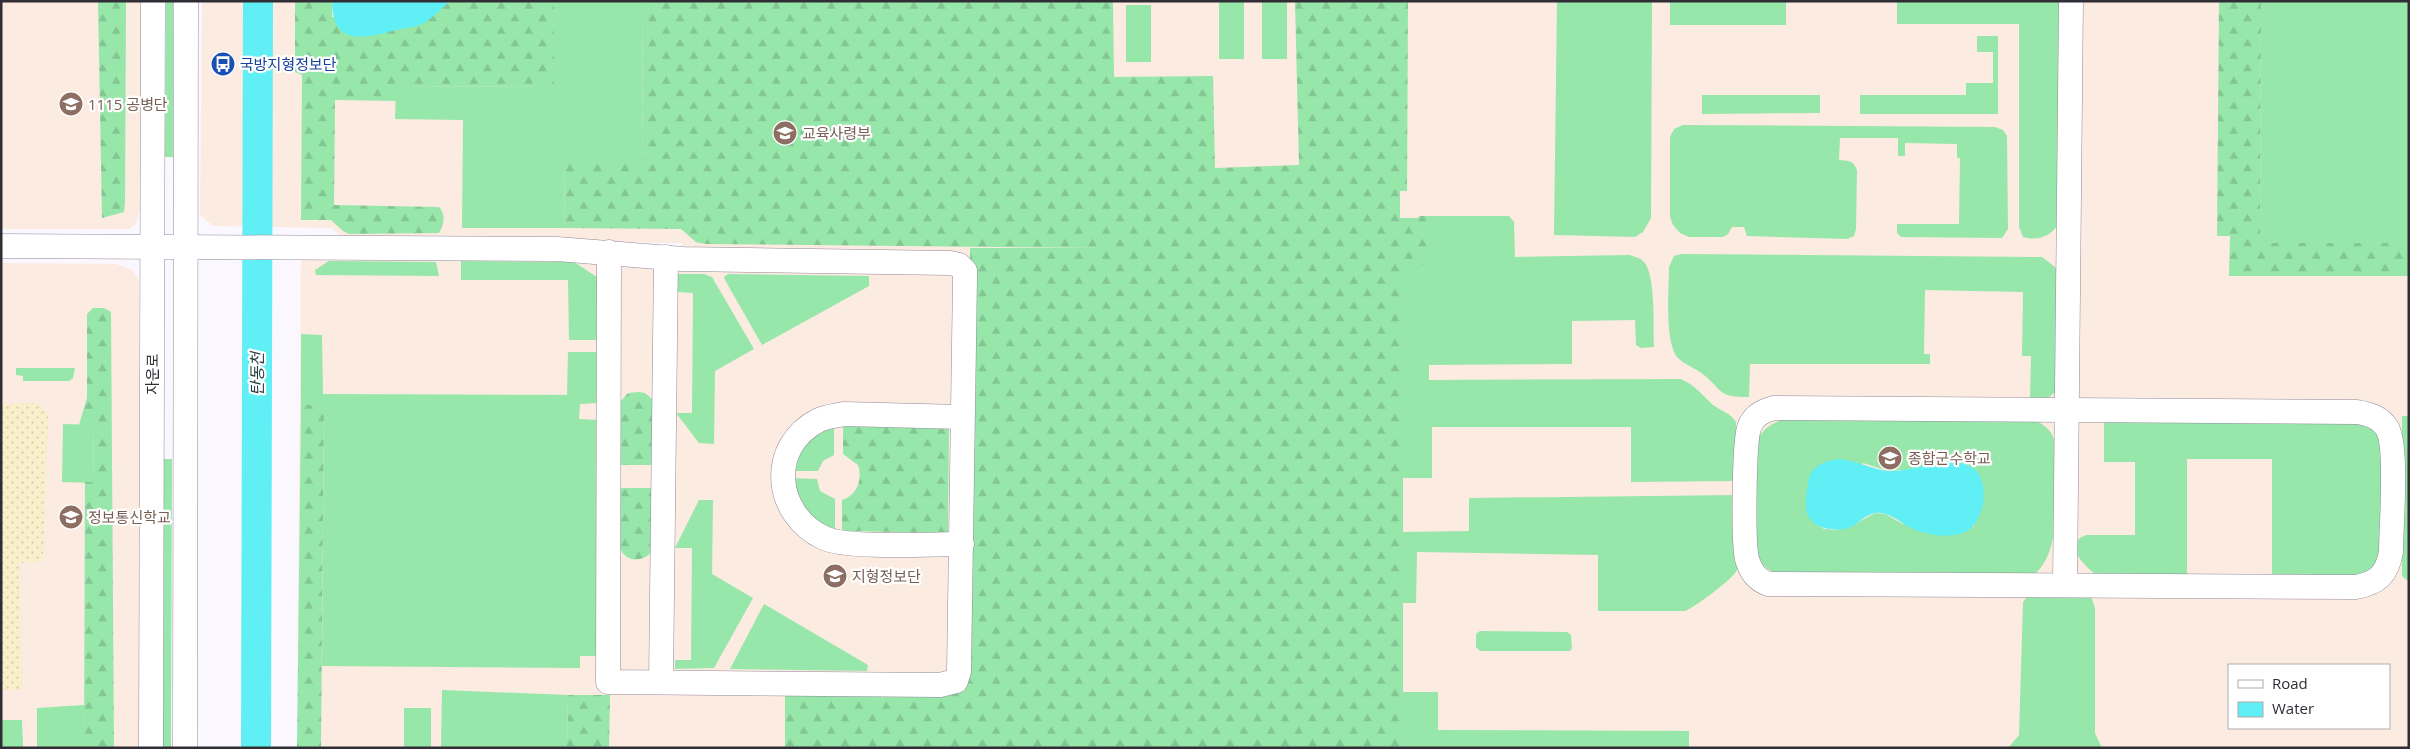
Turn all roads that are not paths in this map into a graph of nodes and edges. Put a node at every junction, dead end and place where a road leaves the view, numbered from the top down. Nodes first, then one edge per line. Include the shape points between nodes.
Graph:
1 (153, 1) edge
2 (186, 1) edge
3 (2071, 1) edge
4 (1, 246) edge
5 (153, 246) junction
6 (186, 246) junction
7 (609, 252) junction
8 (666, 257) junction
9 (2068, 410) junction
10 (961, 417) junction
11 (962, 544) junction
12 (2066, 584) junction
13 (661, 682) junction
14 (151, 748) edge
15 (185, 748) edge

1 - 5 street, 자운로
2 - 6 street
3 - 9 street
4 - 5 street
5 - 6 street
5 - 14 street, 자운로
6 - 7 street
6 - 15 street
7 - 8 street
7 - 13 street via 608,682
8 - 10 street via 684,260 959,265 965,271
8 - 13 street
9 - 12 street
9 - 12 street via 1774,408 1762,411 1749,428 1747,440 1745,546 1752,571 1758,580 1768,584
9 - 12 street via 2357,412 2372,415 2381,421 2392,440 2391,543 2385,573 2369,585 2356,587
10 - 11 street
10 - 11 street via 830,416 812,424 796,437 788,450 782,488 793,512 825,539 853,544
11 - 13 street via 959,671 956,681 949,685

